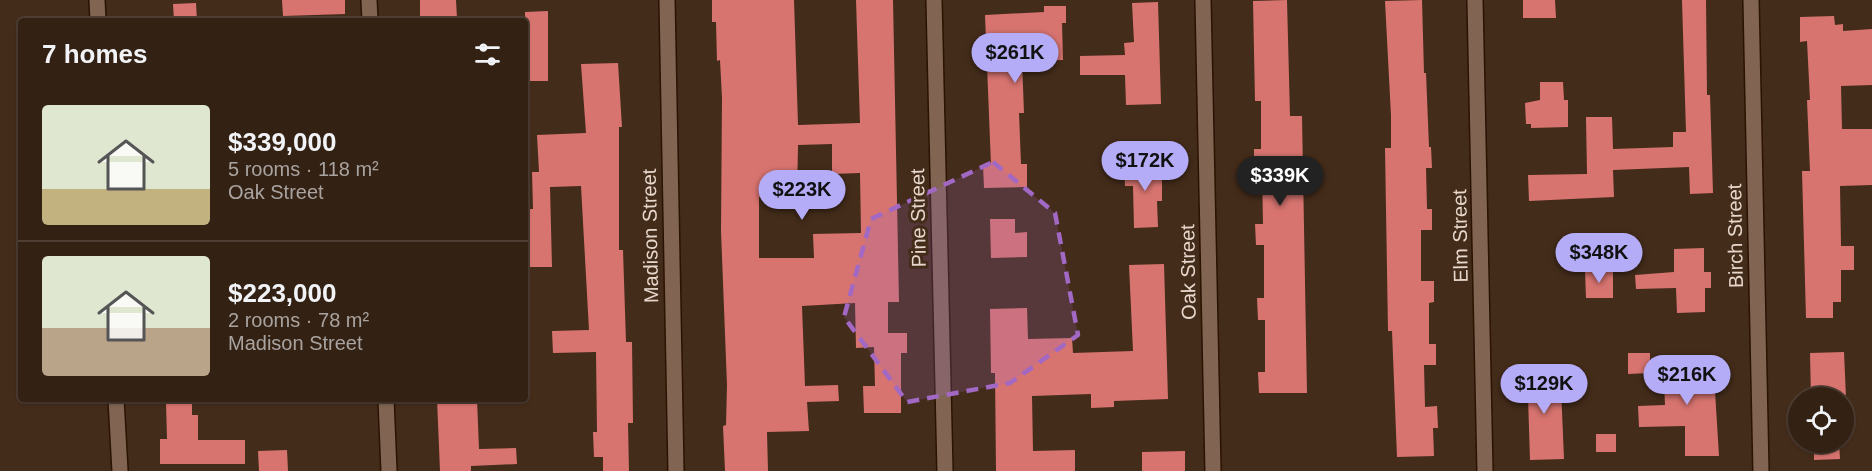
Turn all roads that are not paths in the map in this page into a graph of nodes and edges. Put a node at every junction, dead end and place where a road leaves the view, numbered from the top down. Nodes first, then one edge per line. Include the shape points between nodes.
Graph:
1 (97, 0) edge
2 (369, 0) edge
3 (667, 0) edge
4 (934, 0) edge
5 (1203, 0) edge
6 (1475, 0) edge
7 (1751, 0) edge
8 (98, 18) edge
9 (370, 18) edge
10 (116, 402) edge
11 (386, 402) edge
12 (120, 471) edge
13 (389, 471) edge
14 (676, 471) edge
15 (945, 471) edge
16 (1213, 471) edge
17 (1485, 471) edge
18 (1761, 471) edge

1 - 8 street
2 - 9 street
3 - 14 street, Madison Street
4 - 15 street, Pine Street
5 - 16 street, Oak Street
6 - 17 street, Elm Street
7 - 18 street, Birch Street
10 - 12 street
11 - 13 street

